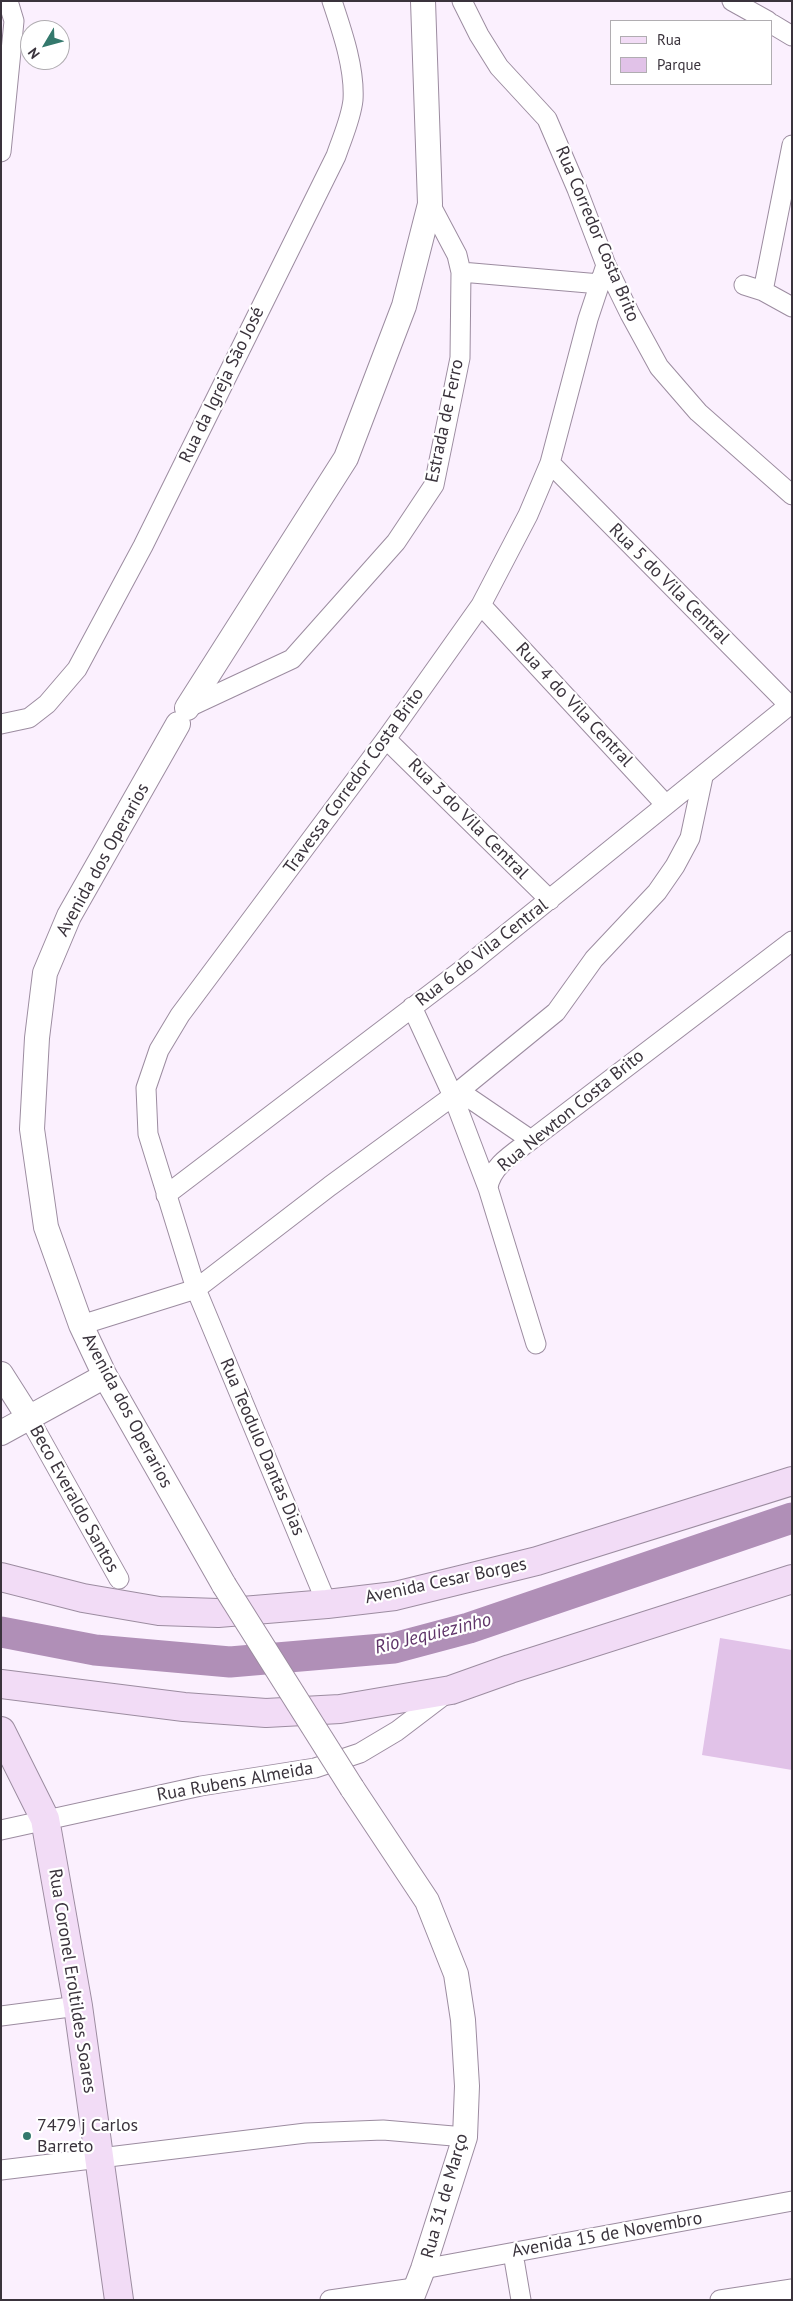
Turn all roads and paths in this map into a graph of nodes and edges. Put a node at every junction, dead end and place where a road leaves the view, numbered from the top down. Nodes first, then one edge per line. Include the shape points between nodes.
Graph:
1 (8, 1) edge
2 (332, 1) edge
3 (423, 1) edge
4 (462, 1) edge
5 (732, 1) edge
6 (766, 20) edge
7 (773, 25) edge
8 (792, 36) edge
9 (792, 145) edge
10 (1, 152) edge
11 (430, 204) junction
12 (606, 264) junction
13 (461, 272) junction
14 (600, 284) junction
15 (744, 285) dead end
16 (763, 291) junction
17 (792, 307) edge
18 (550, 463) junction
19 (792, 495) edge
20 (481, 605) junction
21 (790, 704) edge
22 (183, 716) junction
23 (1, 724) edge
24 (386, 739) junction
25 (703, 777) junction
26 (666, 805) junction
27 (550, 900) junction
28 (792, 941) edge
29 (412, 1008) junction
30 (456, 1093) junction
31 (531, 1140) junction
32 (488, 1188) junction
33 (166, 1195) junction
34 (196, 1289) junction
35 (81, 1326) junction
36 (536, 1344) dead end
37 (1, 1374) edge
38 (105, 1376) junction
39 (29, 1418) junction
40 (1, 1433) edge
41 (792, 1481) edge
42 (1, 1577) edge
43 (792, 1579) edge
44 (119, 1580) dead end
45 (327, 1604) junction
46 (1, 1684) edge
47 (451, 1690) junction
48 (1, 1731) edge
49 (352, 1788) joint
50 (45, 1819) junction
51 (1, 1830) edge
52 (78, 2006) junction
53 (1, 2016) edge
54 (465, 2136) junction
55 (99, 2160) junction
56 (1, 2170) edge
57 (792, 2202) edge
58 (514, 2253) junction
59 (416, 2286) edge
60 (792, 2289) edge
61 (120, 2300) edge
62 (330, 2300) edge
63 (521, 2300) edge
64 (720, 2300) edge

1 - 10 street via 14,21
2 - 23 street, Rua da Igreja São José via 351,70 353,99 336,156 143,546 77,669 47,704 29,718
3 - 11 street, Avenida dos Operarios
4 - 12 street, Rua Corredor Costa Brito via 499,67 547,119
5 - 6 street
7 - 8 street
9 - 16 street
11 - 13 street, Estrada de Ferro via 457,255
11 - 22 street, Avenida dos Operarios via 404,306 346,458
12 - 14 street, Travessa Corredor Costa Brito
12 - 19 street, Rua Corredor Costa Brito via 659,367 698,412
13 - 14 street
13 - 22 street, Estrada de Ferro via 460,358 434,485 396,542 292,658
14 - 18 street, Travessa Corredor Costa Brito
15 - 16 street
16 - 17 street
18 - 20 street, Travessa Corredor Costa Brito via 528,515
18 - 21 street, Rua 5 do Vila Central
20 - 24 street, Travessa Corredor Costa Brito
20 - 26 street, Rua 4 do Vila Central
21 - 25 street, Rua 6 do Vila Central
22 - 35 street, Avenida dos Operarios via 69,916 45,973 37,1038 32,1129 46,1227
24 - 27 street, Rua 3 do Vila Central
24 - 33 street, Travessa Corredor Costa Brito via 180,1015 159,1050 146,1088 148,1134
25 - 26 street, Rua 6 do Vila Central
25 - 30 street via 690,838 657,892 594,959 556,1012
26 - 27 street, Rua 6 do Vila Central
27 - 29 street, Rua 6 do Vila Central
28 - 31 street, Rua Newton Costa Brito
29 - 30 street
29 - 33 street, Rua 6 do Vila Central
30 - 31 street
30 - 32 street
30 - 34 street
31 - 32 street, Rua Newton Costa Brito via 498,1166
32 - 36 street, Rua Newton Costa Brito
33 - 34 street, Travessa Corredor Costa Brito
34 - 35 street
34 - 45 street, Rua Teodulo Dantas Dias
35 - 38 street, Avenida dos Operarios
37 - 39 street
38 - 39 street
38 - 49 street, Avenida dos Operarios, bridge via 224,1585
39 - 40 street
39 - 44 street, Beco Everaldo Santos
41 - 45 main road, Avenida Cesar Borges via 537,1561 395,1596
42 - 45 main road, Avenida Cesar Borges via 83,1598 159,1610 218,1613
43 - 47 main road
46 - 47 main road via 184,1707 266,1712 340,1709
47 - 50 street, Rua Rubens Almeida via 397,1731 360,1753 315,1768 201,1786
48 - 50 main road, Rua Coronel Eroltildes Soares
49 - 54 street, Rua 31 de Março via 427,1901 456,1974 467,2086
50 - 51 street, Rua Rubens Almeida
50 - 52 main road, Rua Coronel Eroltildes Soares
52 - 53 street
52 - 55 main road, Rua Coronel Eroltildes Soares
54 - 55 street via 382,2130 306,2133
54 - 59 street, Rua 31 de Março
55 - 56 street
55 - 61 main road, Rua Coronel Eroltildes Soares
57 - 58 street, Avenida 15 de Novembro
58 - 59 street, Avenida 15 de Novembro
58 - 63 street
59 - 62 street, Avenida 15 de Novembro
60 - 64 street

